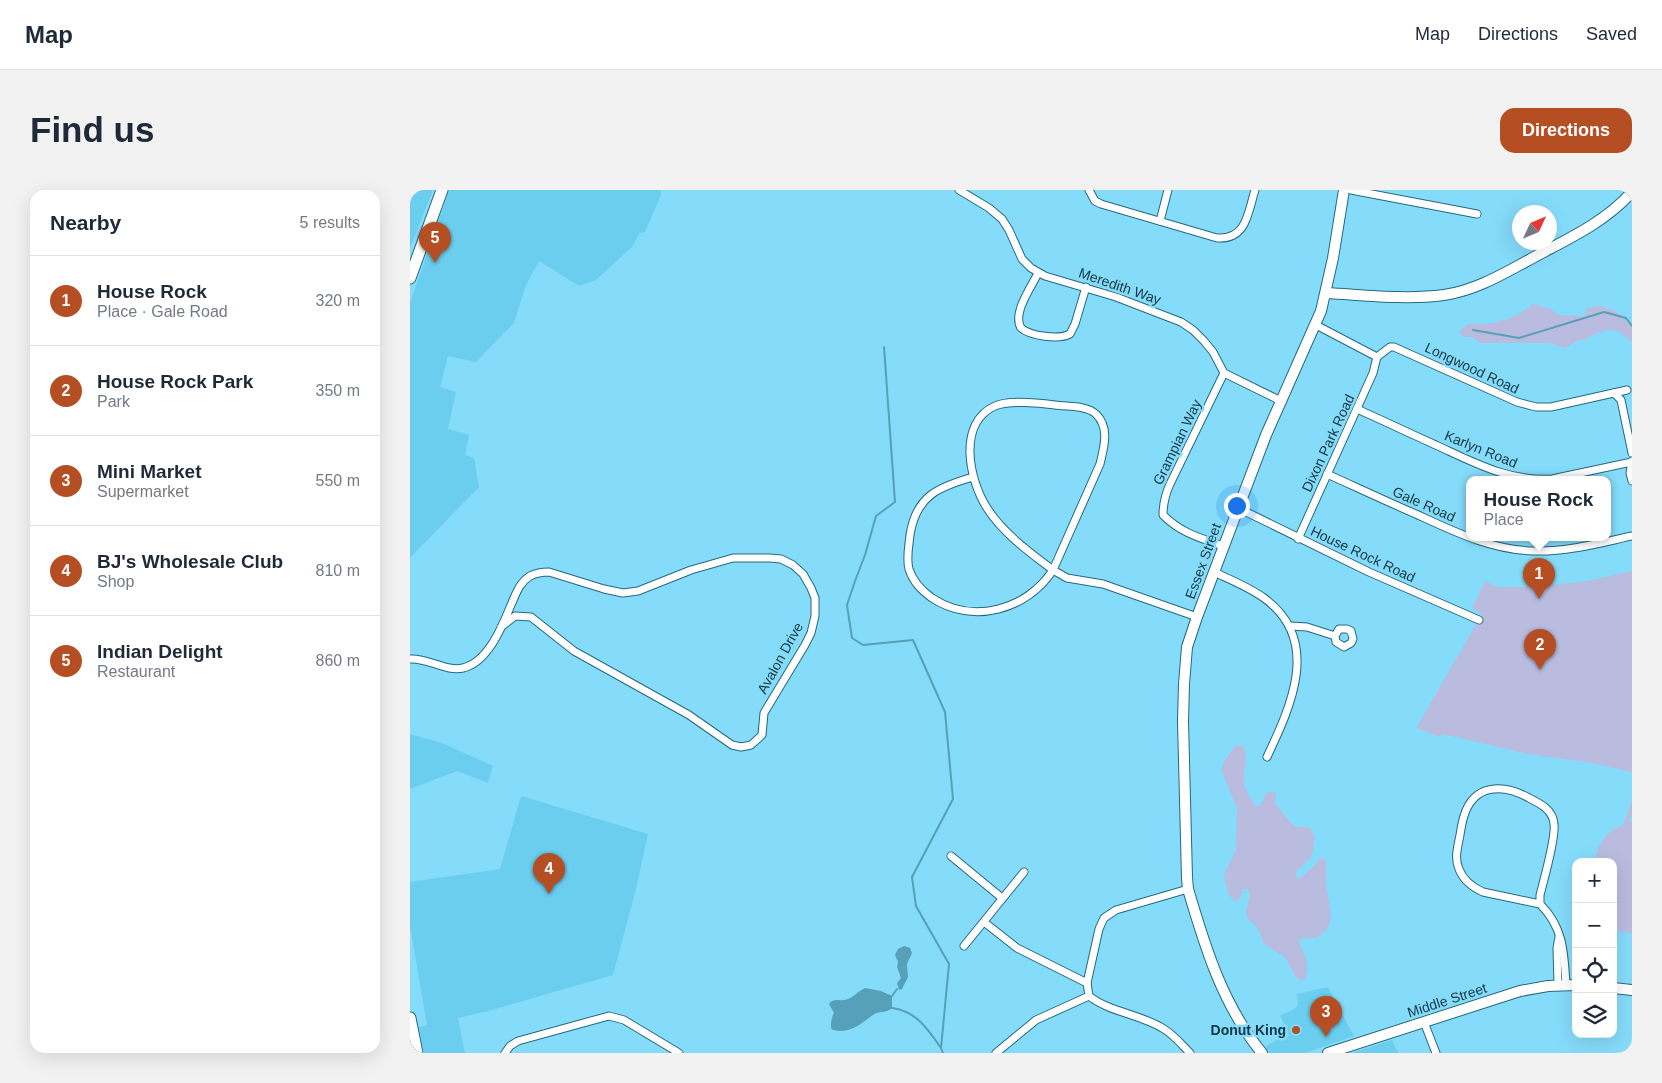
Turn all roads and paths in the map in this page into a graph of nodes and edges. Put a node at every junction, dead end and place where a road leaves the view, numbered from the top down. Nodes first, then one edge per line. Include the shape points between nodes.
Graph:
1 (442, 190) edge
2 (960, 190) edge
3 (1089, 190) edge
4 (1168, 190) edge
5 (1255, 190) edge
6 (1344, 190) edge
7 (1350, 190) edge
8 (1632, 192) edge
9 (1476, 214) dead end
10 (1160, 221) junction
11 (1038, 273) junction
12 (410, 278) edge
13 (1086, 287) junction
14 (1326, 293) junction
15 (1316, 325) junction
16 (1376, 356) junction
17 (1224, 373) junction
18 (1627, 390) dead end
19 (1614, 393) junction
20 (1281, 401) junction
21 (1358, 409) junction
22 (1632, 453) edge
23 (1632, 458) edge
24 (1632, 462) edge
25 (1327, 474) junction
26 (1511, 476) edge
27 (1566, 476) edge
28 (973, 477) junction
29 (1632, 481) edge
30 (1238, 508) junction
31 (1632, 536) edge
32 (1466, 537) edge
33 (1298, 539) junction
34 (1611, 540) edge
35 (1478, 541) edge
36 (1609, 541) edge
37 (1223, 546) junction
38 (1053, 570) junction
39 (1214, 572) junction
40 (1197, 617) junction
41 (1479, 620) dead end
42 (1290, 626) junction
43 (501, 627) junction
44 (1335, 636) dead end
45 (410, 659) edge
46 (1267, 757) dead end
47 (951, 856) dead end
48 (1024, 872) dead end
49 (1188, 889) junction
50 (1002, 898) junction
51 (1540, 904) junction
52 (984, 922) junction
53 (964, 946) dead end
54 (1087, 984) junction
55 (1566, 985) edge
56 (1617, 988) edge
57 (1632, 990) edge
58 (1089, 996) junction
59 (410, 1018) edge
60 (1424, 1022) junction
61 (417, 1053) edge
62 (505, 1053) edge
63 (679, 1053) edge
64 (996, 1053) edge
65 (1190, 1053) edge
66 (1262, 1053) edge
67 (1328, 1053) edge
68 (1436, 1053) edge

1 - 12 main road
2 - 11 street, Meredith Way via 1002,219 1022,259
3 - 10 street via 1095,201 1101,204
4 - 10 street
5 - 10 street via 1244,226 1226,239
6 - 14 street, Essex Street
7 - 9 street
8 - 14 street via 1582,232 1468,289 1414,296
11 - 13 street, Meredith Way
11 - 13 street via 1018,315 1021,328 1031,334 1058,337 1070,334
13 - 17 street, Meredith Way via 1181,322 1204,341
14 - 15 street, Essex Street
15 - 16 street
15 - 20 street, Essex Street
16 - 19 street, Longwood Road via 1394,347 1517,402 1536,407 1551,407
16 - 21 street, Dixon Park Road via 1374,373
17 - 20 street
17 - 37 street, Grampian Way via 1163,500 1163,515 1174,526
18 - 19 street, Longwood Road
19 - 22 street via 1621,400
20 - 30 street, Essex Street
21 - 25 street, Dixon Park Road
21 - 26 street, Karlyn Road
23 - 24 street
24 - 27 street, Karlyn Road
24 - 29 street
25 - 32 street, Gale Road
25 - 33 street, Dixon Park Road
28 - 38 street via 987,508 1000,524
28 - 38 street via 933,492 918,509 907,555 908,567 919,588 954,608 993,611 1023,600 1042,585
28 - 38 street via 970,447 973,433 977,421 996,405 1052,405 1086,408 1095,413 1106,432 1100,464
30 - 33 street, House Rock Road
30 - 37 street, Essex Street
31 - 34 street, Gale Road
33 - 41 street, House Rock Road
35 - 36 street, Gale Road via 1518,550 1548,551
37 - 39 street, Essex Street
38 - 40 street via 1067,578 1103,584
39 - 40 street, Essex Street
39 - 42 street via 1264,598
40 - 49 street, Essex Street via 1187,647 1184,702
42 - 44 street via 1307,627
42 - 46 street via 1297,656 1296,680 1290,706
43 - 43 street, Avalon Drive via 519,587 536,573 549,572 604,589 632,593 733,558 781,560 793,565 808,581 816,605 808,639 764,713 762,735 751,745 742,747 732,745 689,715 574,651 531,617 515,616
43 - 45 street, Avalon Drive via 486,653 468,666 453,669 427,660
47 - 50 street
48 - 50 street
49 - 54 street via 1108,915 1099,929
49 - 66 street, Essex Street via 1222,989
50 - 52 street
51 - 51 street via 1483,892 1463,877 1459,869 1457,858 1464,816 1468,807 1489,790 1514,790 1541,804 1553,818 1555,830
51 - 55 street via 1554,921
52 - 53 street
52 - 54 street via 1017,948
54 - 58 street
55 - 60 street, Middle Street via 1520,991
56 - 57 street
58 - 64 street via 1036,1020
58 - 65 street via 1165,1029
59 - 61 main road
60 - 67 street, Middle Street
60 - 68 street
62 - 63 street via 518,1041 609,1016 624,1020

